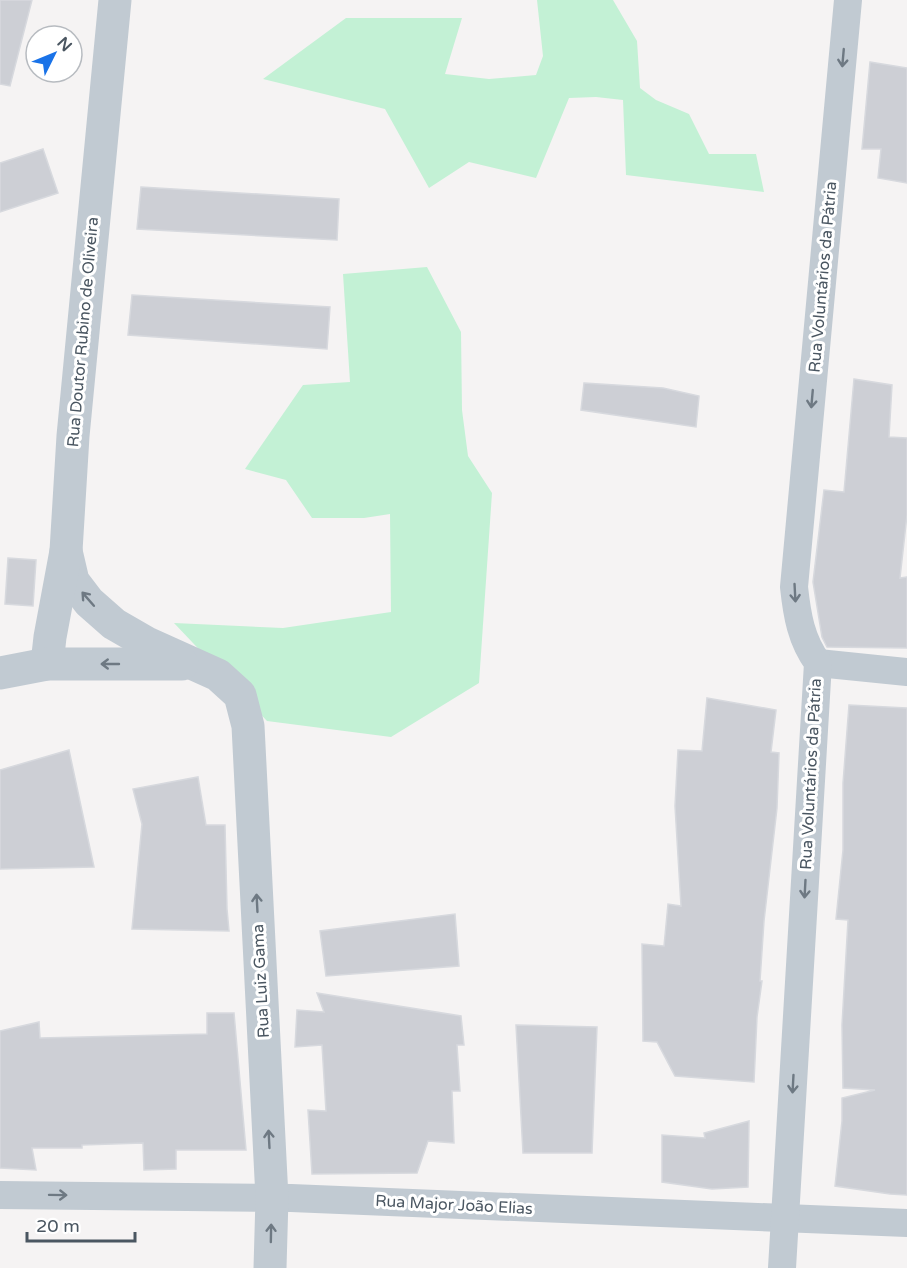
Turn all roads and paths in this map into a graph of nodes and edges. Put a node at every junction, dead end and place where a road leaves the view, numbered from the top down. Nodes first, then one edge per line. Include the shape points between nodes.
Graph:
1 (116, 0) edge
2 (848, 0) edge
3 (66, 551) junction
4 (818, 663) junction
5 (47, 664) junction
6 (190, 664) junction
7 (907, 672) edge
8 (0, 673) edge
9 (0, 1195) edge
10 (272, 1198) junction
11 (785, 1220) junction
12 (907, 1223) edge
13 (270, 1268) edge
14 (782, 1268) edge

1 - 3 street, Rua Doutor Rubino de Oliveira via 73,436
2 -> 4 street, Rua Voluntários da Pátria via 794,588 797,615 808,649
3 - 5 street, Rua Doutor Rubino de Oliveira
6 -> 3 street via 114,624 89,602 74,581
4 - 7 street
4 -> 11 street, Rua Voluntários da Pátria
6 -> 5 street
5 - 8 street
10 -> 6 street, Rua Luiz Gama via 248,726 240,695 218,675
9 -> 10 street, Rua Major João Elias
10 - 11 street, Rua Major João Elias
13 -> 10 street, Rua Luiz Gama
11 - 12 street, Rua Major João Elias
11 - 14 street, Rua Voluntários da Pátria

